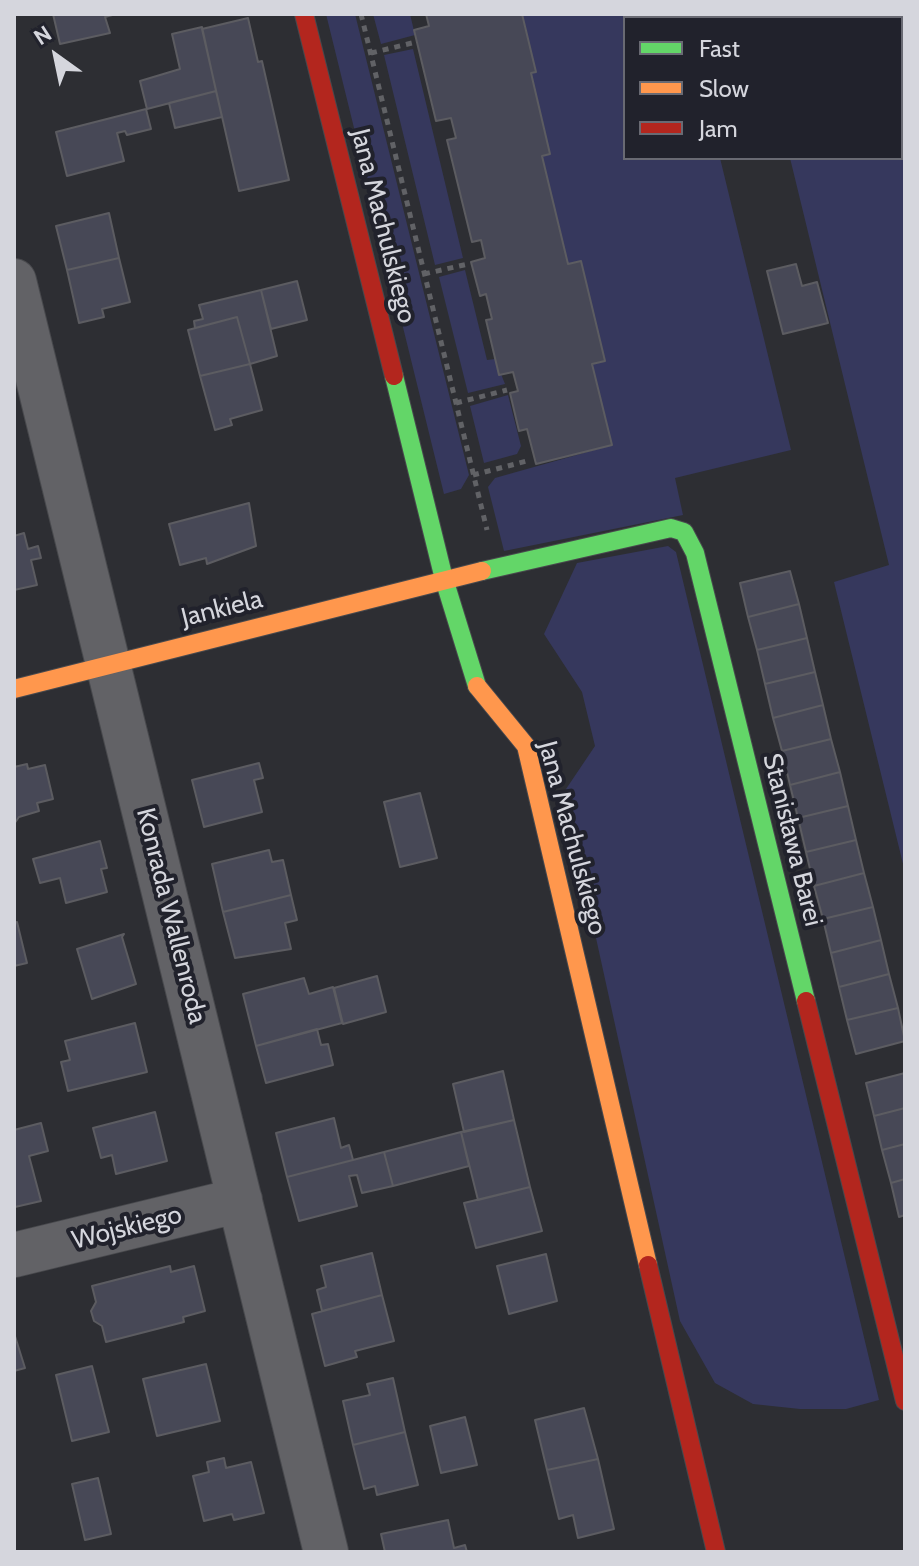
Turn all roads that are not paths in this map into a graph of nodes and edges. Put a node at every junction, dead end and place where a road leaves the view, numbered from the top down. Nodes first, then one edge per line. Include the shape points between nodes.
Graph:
1 (304, 14) edge
2 (14, 281) edge
3 (444, 579) junction
4 (109, 665) junction
5 (14, 689) edge
6 (240, 1200) junction
7 (14, 1255) edge
8 (905, 1401) edge
9 (326, 1552) edge
10 (716, 1552) edge

1 - 3 street, Jana Machulskiego
2 - 4 street, Konrada Wallenroda
3 - 4 street, Jankiela
3 - 8 street, Stanisława Barei via 671,528 684,532 691,543
3 - 10 street, Jana Machulskiego via 473,681 526,746
4 - 5 street, Jankiela
4 - 6 street, Konrada Wallenroda
6 - 7 street, Wojskiego
6 - 9 street, Konrada Wallenroda

